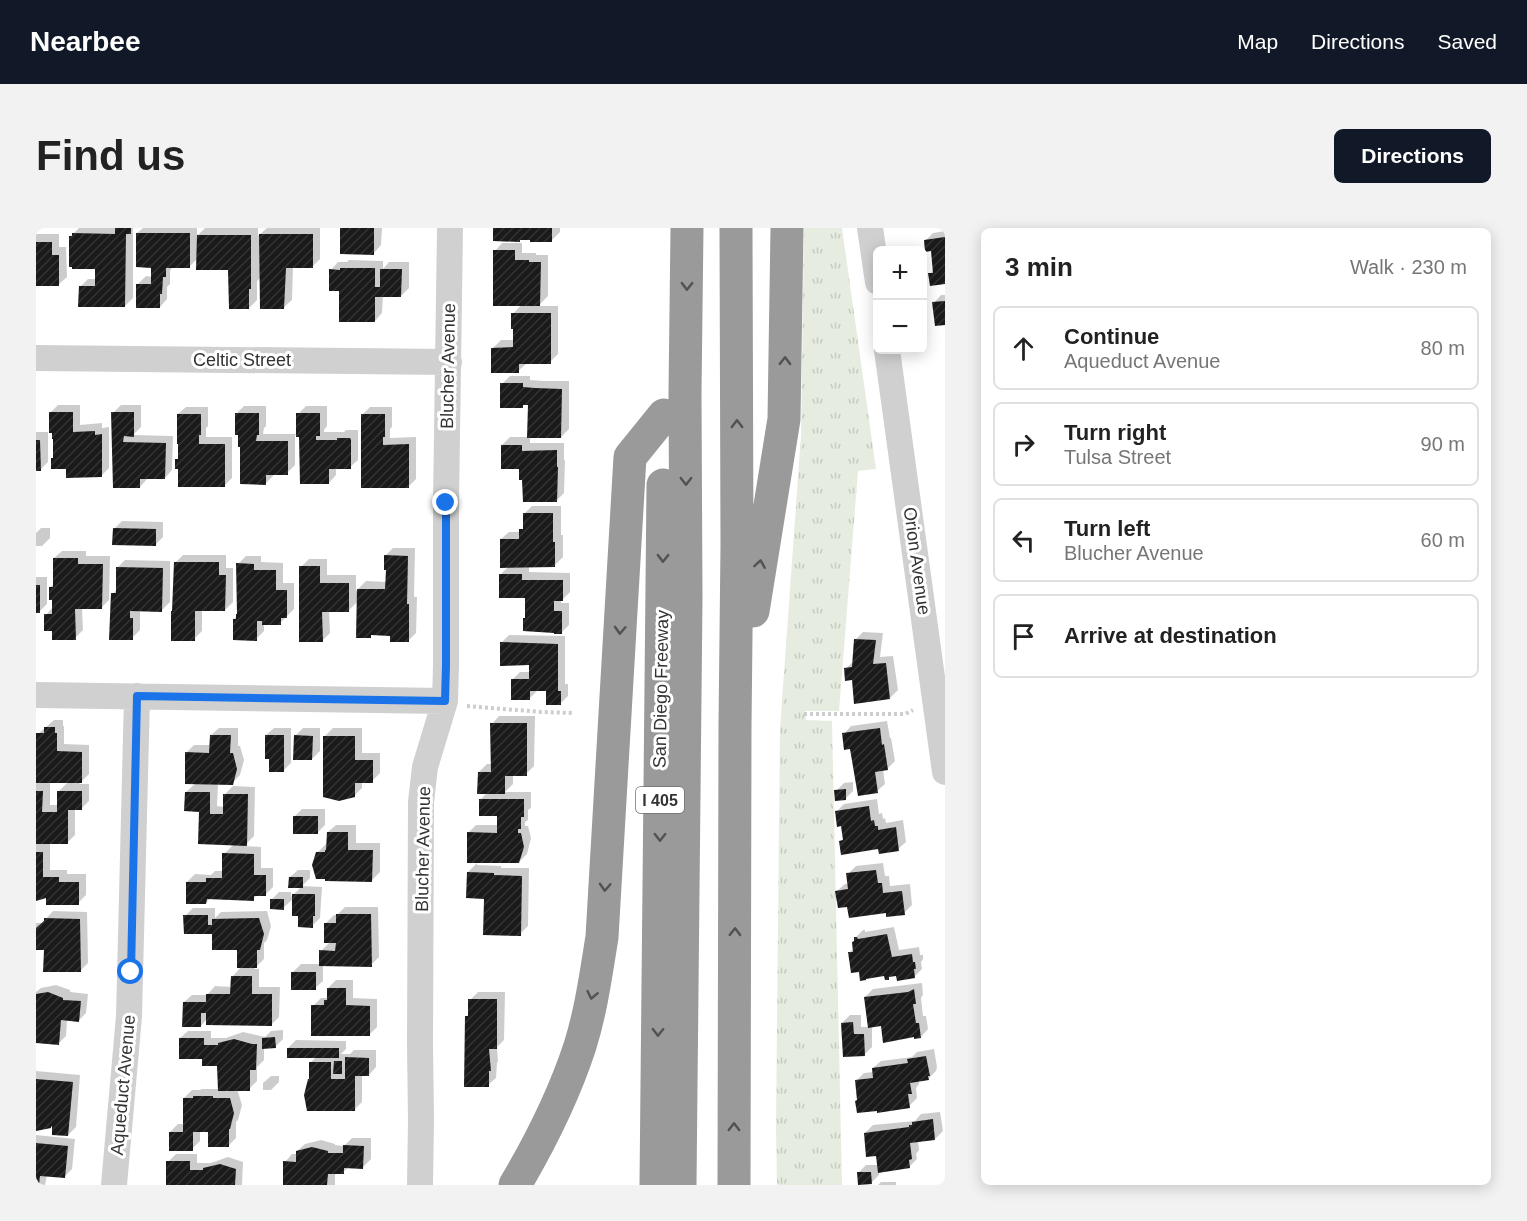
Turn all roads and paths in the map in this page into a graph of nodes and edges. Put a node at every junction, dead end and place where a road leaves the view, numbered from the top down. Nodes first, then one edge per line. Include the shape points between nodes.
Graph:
1 (450, 228) edge
2 (666, 228) edge
3 (687, 228) edge
4 (736, 228) edge
5 (787, 228) edge
6 (870, 228) edge
7 (873, 248) edge
8 (888, 354) edge
9 (36, 358) edge
10 (449, 362) junction
11 (664, 415) junction
12 (737, 546) junction
13 (36, 695) edge
14 (137, 696) junction
15 (940, 698) edge
16 (445, 701) junction
17 (574, 713) dead end
18 (804, 714) dead end
19 (735, 726) junction
20 (945, 772) edge
21 (114, 1185) edge
22 (420, 1185) edge
23 (515, 1185) edge
24 (656, 1185) edge
25 (680, 1185) edge
26 (698, 1185) edge
27 (734, 1185) edge

1 - 10 street, Blucher Avenue
2 - 11 highway, San Diego Freeway / I 405
3 -> 25 highway
12 -> 4 highway
19 -> 5 highway via 784,419
6 - 7 street
8 - 15 street, Orion Avenue
9 - 10 street, Celtic Street
10 - 16 street, Blucher Avenue
11 -> 23 highway via 630,457 602,937 593,994 560,1100
11 -> 24 highway, San Diego Freeway / I 405
12 - 19 highway
12 - 26 highway via 703,581
13 - 14 street
14 - 16 street
14 - 21 street, Aqueduct Avenue via 129,1016
15 - 18 path via 905,714
15 - 20 street, Orion Avenue
16 - 17 path via 470,707
16 - 22 street, Blucher Avenue via 425,768 422,802
27 -> 19 highway

